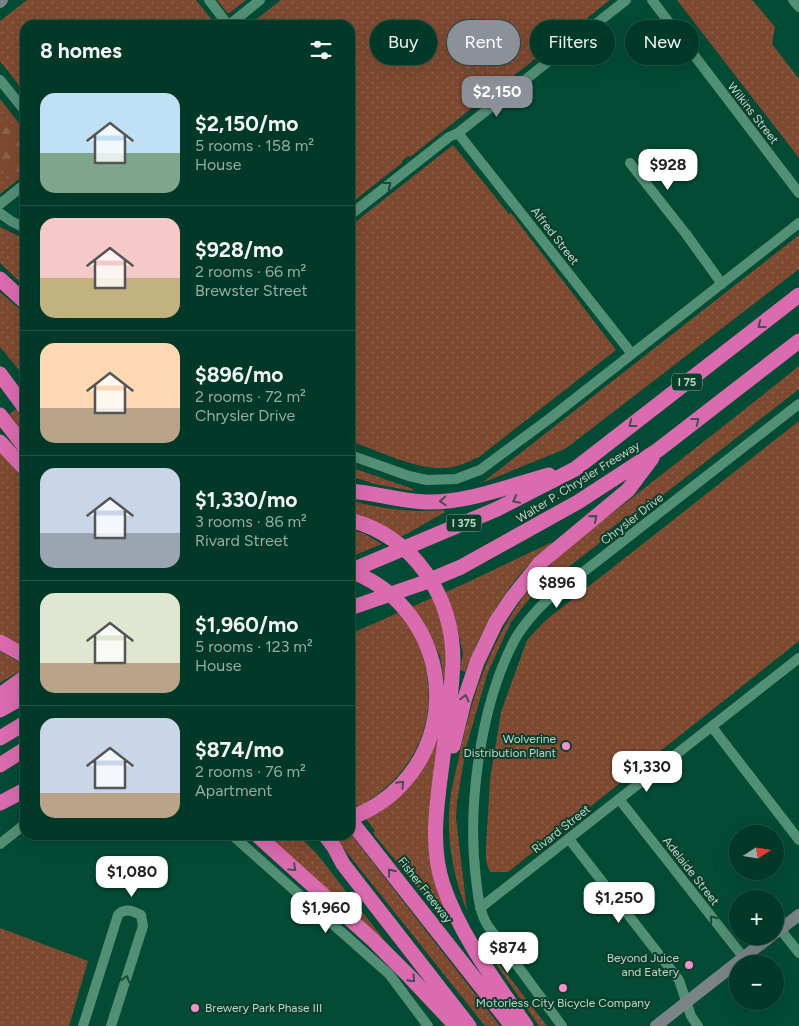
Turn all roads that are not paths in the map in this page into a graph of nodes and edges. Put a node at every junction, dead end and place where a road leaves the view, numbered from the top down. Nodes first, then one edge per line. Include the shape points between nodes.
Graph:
1 (209, 0) edge
2 (260, 0) edge
3 (626, 0) edge
4 (652, 0) edge
5 (793, 0) edge
6 (799, 8) edge
7 (224, 20) edge
8 (234, 20) edge
9 (0, 80) edge
10 (20, 105) edge
11 (458, 133) junction
12 (630, 163) dead end
13 (20, 188) edge
14 (799, 192) edge
15 (0, 204) edge
16 (355, 211) edge
17 (0, 213) edge
18 (799, 222) edge
19 (20, 226) edge
20 (0, 279) edge
21 (722, 284) junction
22 (799, 295) edge
23 (20, 297) edge
24 (799, 340) edge
25 (632, 354) junction
26 (3, 378) edge
27 (20, 397) edge
28 (20, 404) edge
29 (799, 404) edge
30 (1, 414) edge
31 (20, 440) edge
32 (0, 442) edge
33 (658, 450) junction
34 (355, 457) edge
35 (20, 464) edge
36 (575, 469) junction
37 (355, 490) edge
38 (355, 522) edge
39 (355, 569) edge
40 (355, 573) edge
41 (423, 583) junction
42 (355, 606) edge
43 (355, 616) edge
44 (0, 642) edge
45 (20, 654) edge
46 (799, 658) edge
47 (20, 680) edge
48 (0, 694) edge
49 (20, 699) edge
50 (0, 710) edge
51 (20, 725) edge
52 (712, 727) junction
53 (0, 731) edge
54 (0, 738) edge
55 (20, 739) edge
56 (20, 749) edge
57 (20, 751) edge
58 (0, 758) edge
59 (0, 765) edge
60 (20, 793) edge
61 (619, 799) junction
62 (0, 803) edge
63 (355, 816) edge
64 (355, 826) edge
65 (20, 828) edge
66 (569, 839) junction
67 (238, 840) edge
68 (263, 840) edge
69 (319, 840) edge
70 (327, 840) edge
71 (799, 840) edge
72 (0, 844) edge
73 (331, 850) junction
74 (450, 901) junction
75 (480, 908) junction
76 (799, 915) edge
77 (784, 926) edge
78 (784, 940) edge
79 (760, 945) edge
80 (799, 953) edge
81 (742, 955) edge
82 (748, 955) edge
83 (729, 969) edge
84 (686, 1002) junction
85 (83, 1026) edge
86 (111, 1026) edge
87 (428, 1026) edge
88 (456, 1026) edge
89 (469, 1026) edge
90 (512, 1026) edge
91 (526, 1026) edge
92 (562, 1026) edge
93 (656, 1026) edge
94 (698, 1026) edge

1 - 7 street
2 - 8 street
3 - 11 street
4 - 14 street, Wilkins Street
5 - 6 street
9 - 10 street
16 -> 11 street
11 - 25 street, Alfred Street
12 - 21 street
13 - 15 street
17 - 19 street
18 - 21 street
20 - 23 highway
21 - 25 street
22 -> 36 highway, Walter P. Chrysler Freeway / I 75
33 -> 24 highway, Walter P. Chrysler Freeway
25 - 34 street via 474,474 435,481
26 - 27 highway
28 - 30 highway
29 - 75 street, Chrysler Drive via 546,601 520,632 505,661 491,703 477,770 473,843
30 - 31 highway
32 - 35 highway
33 - 41 highway, Walter P. Chrysler Freeway via 538,526 461,567
74 -> 33 highway via 441,839 443,795 464,701 482,648 508,604 540,562 628,490
36 -> 37 highway, I 75 via 451,500 405,500
36 -> 39 highway, Walter P. Chrysler Freeway / I 375 via 498,509
38 - 74 highway via 384,534 406,551 433,582 445,609 451,637 452,667 436,825 440,870
63 -> 40 highway via 372,808 401,785 414,768 429,738 437,688 432,658 418,626 388,591
41 - 42 highway, Walter P. Chrysler Freeway
41 - 43 highway
44 - 45 highway
46 - 52 street, Rivard Street
47 - 48 highway
49 - 50 highway
51 - 54 highway
52 - 61 street, Rivard Street
52 - 71 street
53 - 55 highway
56 - 58 highway
57 - 59 highway
60 - 62 highway
61 - 66 street, Rivard Street
81 -> 61 street, Adelaide Street
90 -> 64 highway, Fisher Freeway
65 - 72 street
66 - 75 street, Rivard Street
66 - 84 street via 679,980
67 - 87 street via 389,974
68 -> 88 highway via 373,940
69 - 73 highway
70 - 73 highway
73 - 89 highway
74 - 91 highway via 477,955
75 - 92 street via 488,926
76 - 77 street
78 - 80 street
79 - 82 street
83 - 84 street
84 - 93 street
84 - 94 street
86 -> 85 street via 143,926 141,915 126,910 118,915

